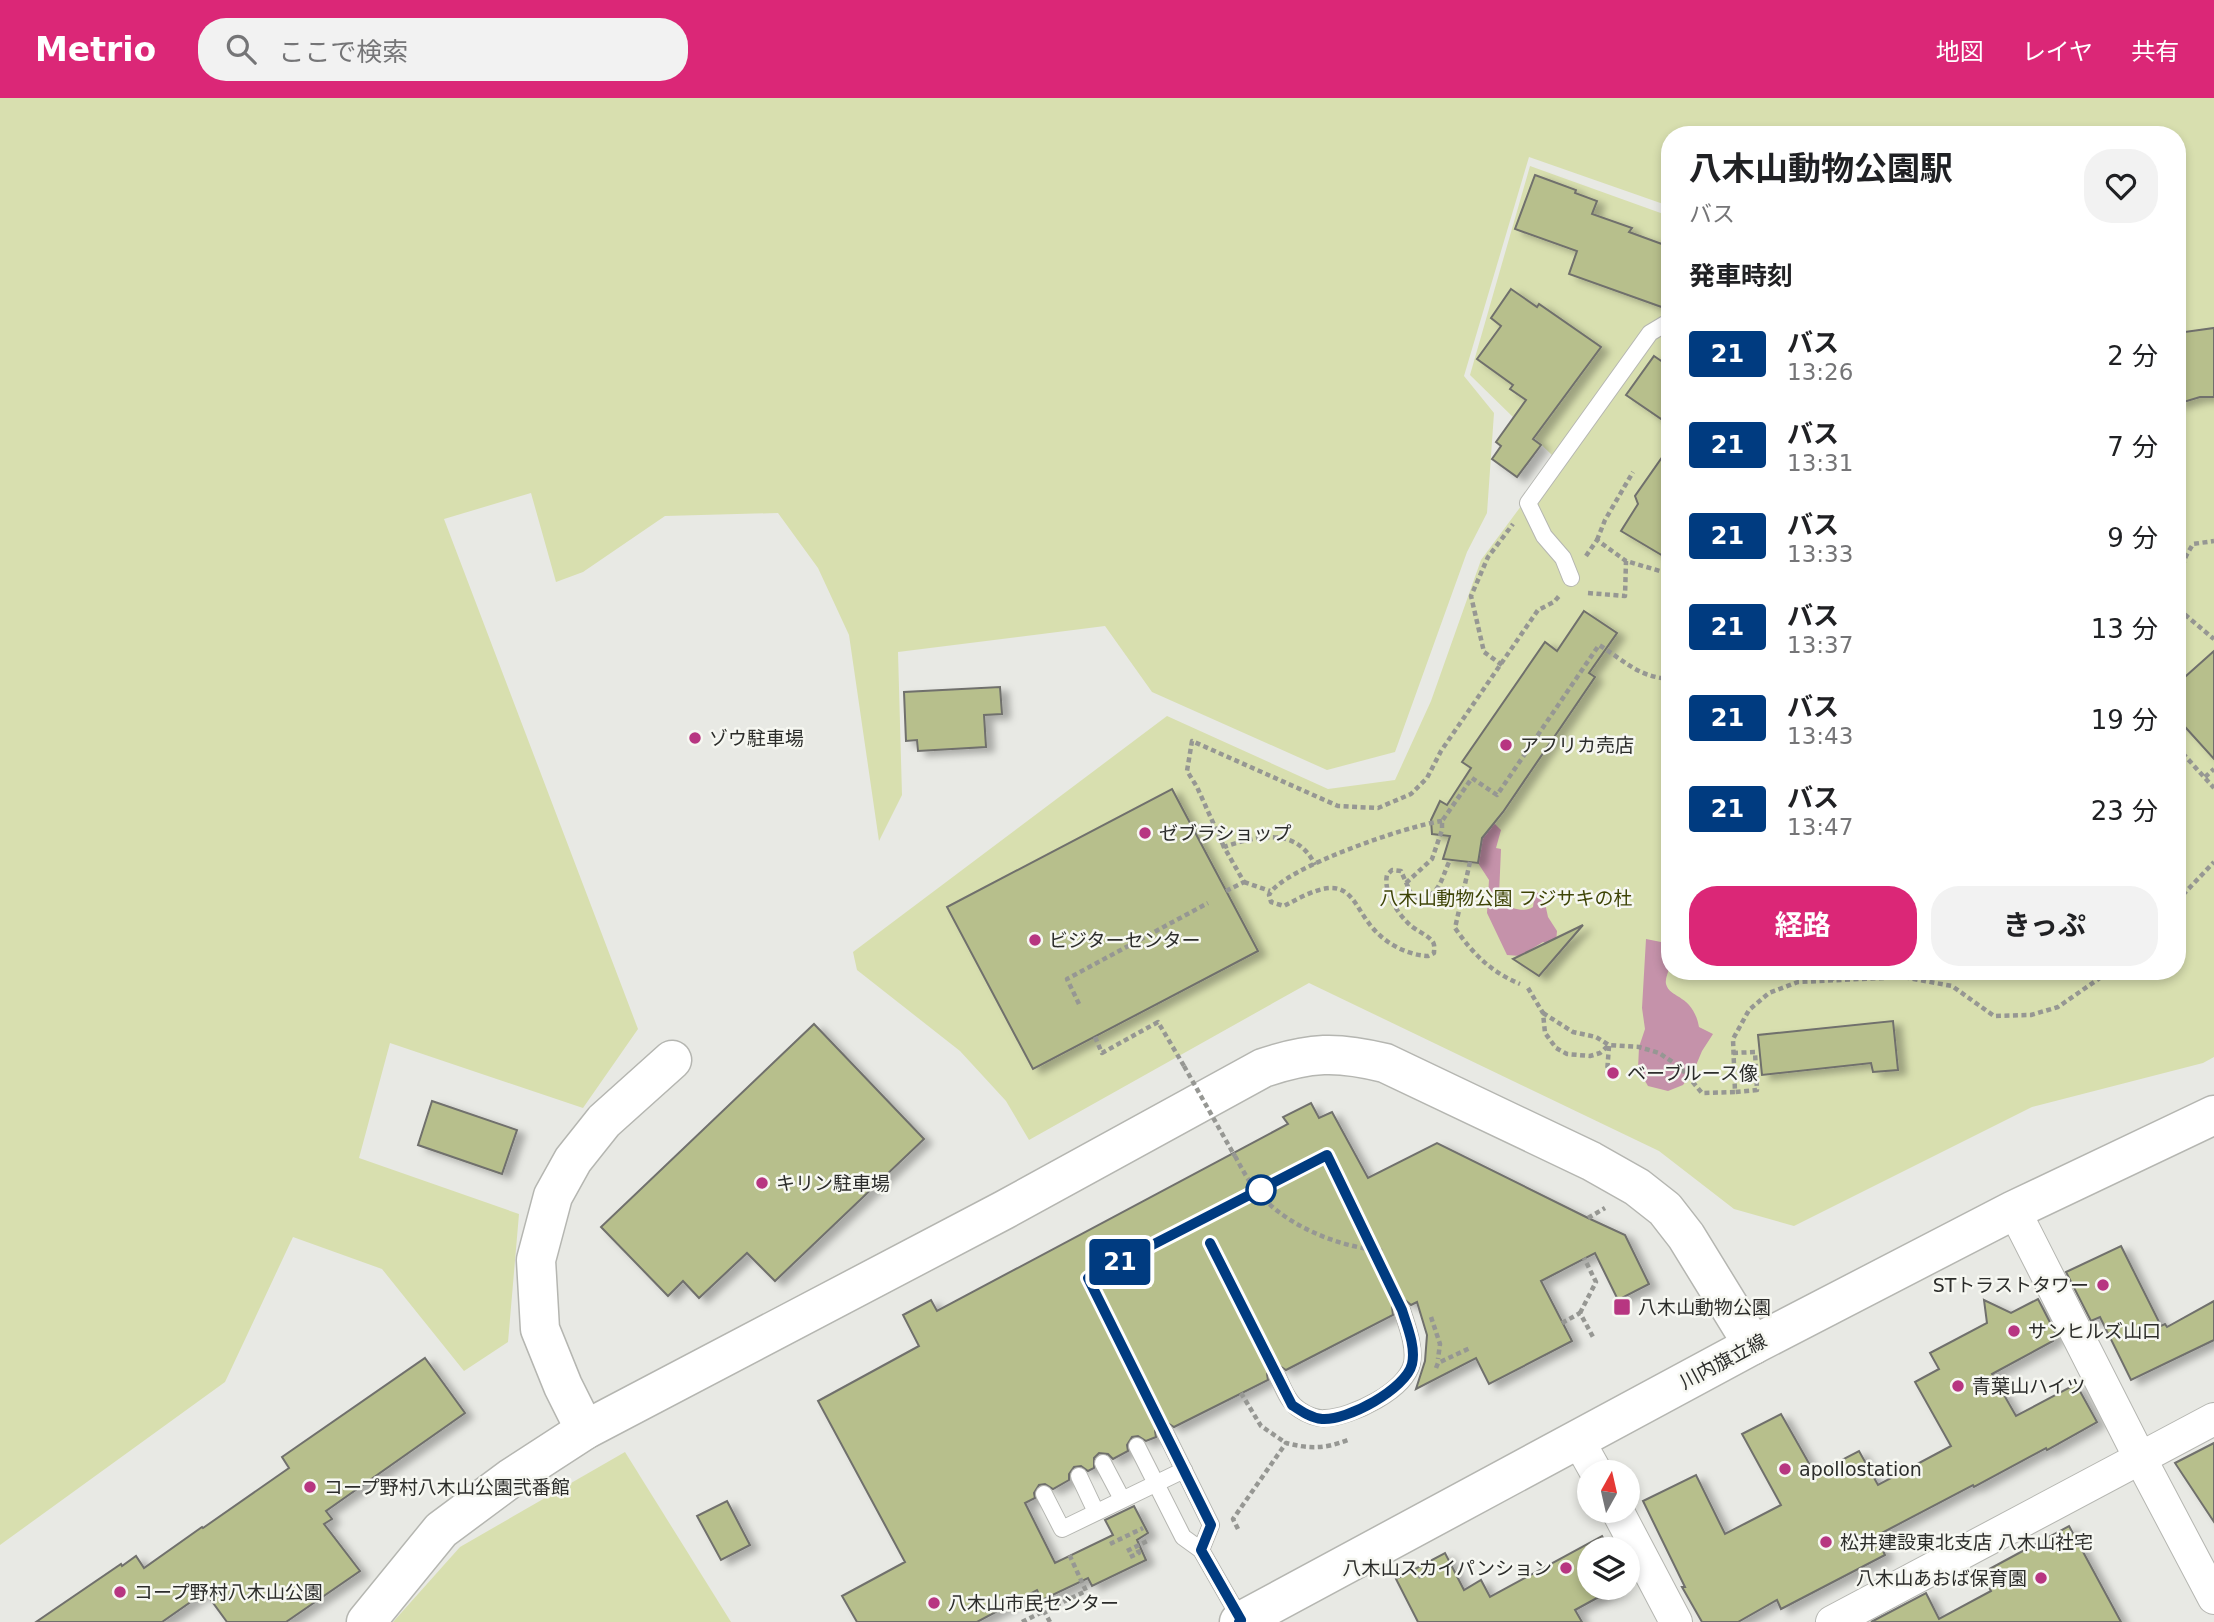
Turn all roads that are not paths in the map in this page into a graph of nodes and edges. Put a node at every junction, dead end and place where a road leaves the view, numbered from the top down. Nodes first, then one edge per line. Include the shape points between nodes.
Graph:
1 (1661, 326) edge
2 (1571, 578) road end
3 (672, 1060) dead end
4 (2214, 1115) edge
5 (2014, 1210) junction
6 (1402, 1310) dead end
7 (1753, 1345) junction
8 (1277, 1375) dead end
9 (2214, 1419) edge
10 (585, 1430) junction
11 (1165, 1432) dead end
12 (1577, 1438) junction
13 (1137, 1446) dead end
14 (2140, 1458) junction
15 (1589, 1460) edge
16 (1103, 1463) dead end
17 (1184, 1470) junction
18 (1079, 1476) dead end
19 (1155, 1483) junction
20 (1044, 1494) dead end
21 (1122, 1499) junction
22 (1096, 1512) junction
23 (1624, 1523) edge
24 (1201, 1550) junction
25 (2214, 1598) edge
26 (1240, 1621) edge
27 (366, 1622) edge
28 (1676, 1622) edge
29 (1832, 1622) edge

1 - 2 lane via 1650,333 1528,503
3 - 10 street via 604,1121 573,1160 553,1196 536,1260 540,1329
4 - 5 street, 川内旗立線
5 - 7 street, 川内旗立線
5 - 14 street
6 - 8 lane via 1412,1365 1388,1394 1342,1416 1322,1419 1292,1405
7 - 10 street via 1679,1227 1637,1187 1385,1063 1353,1055 1319,1054 1263,1068
7 - 12 street, 川内旗立線
9 - 14 street
10 - 27 street via 441,1530
11 - 17 lane
12 - 15 street
12 - 26 street, 川内旗立線
13 - 19 lane
14 - 25 street
14 - 29 street
16 - 21 lane
17 - 19 lane
17 - 24 lane via 1211,1525
18 - 22 lane
19 - 21 lane
19 - 24 lane via 1183,1538
20 - 22 lane via 1062,1529
21 - 22 lane
23 - 28 street
24 - 26 lane

